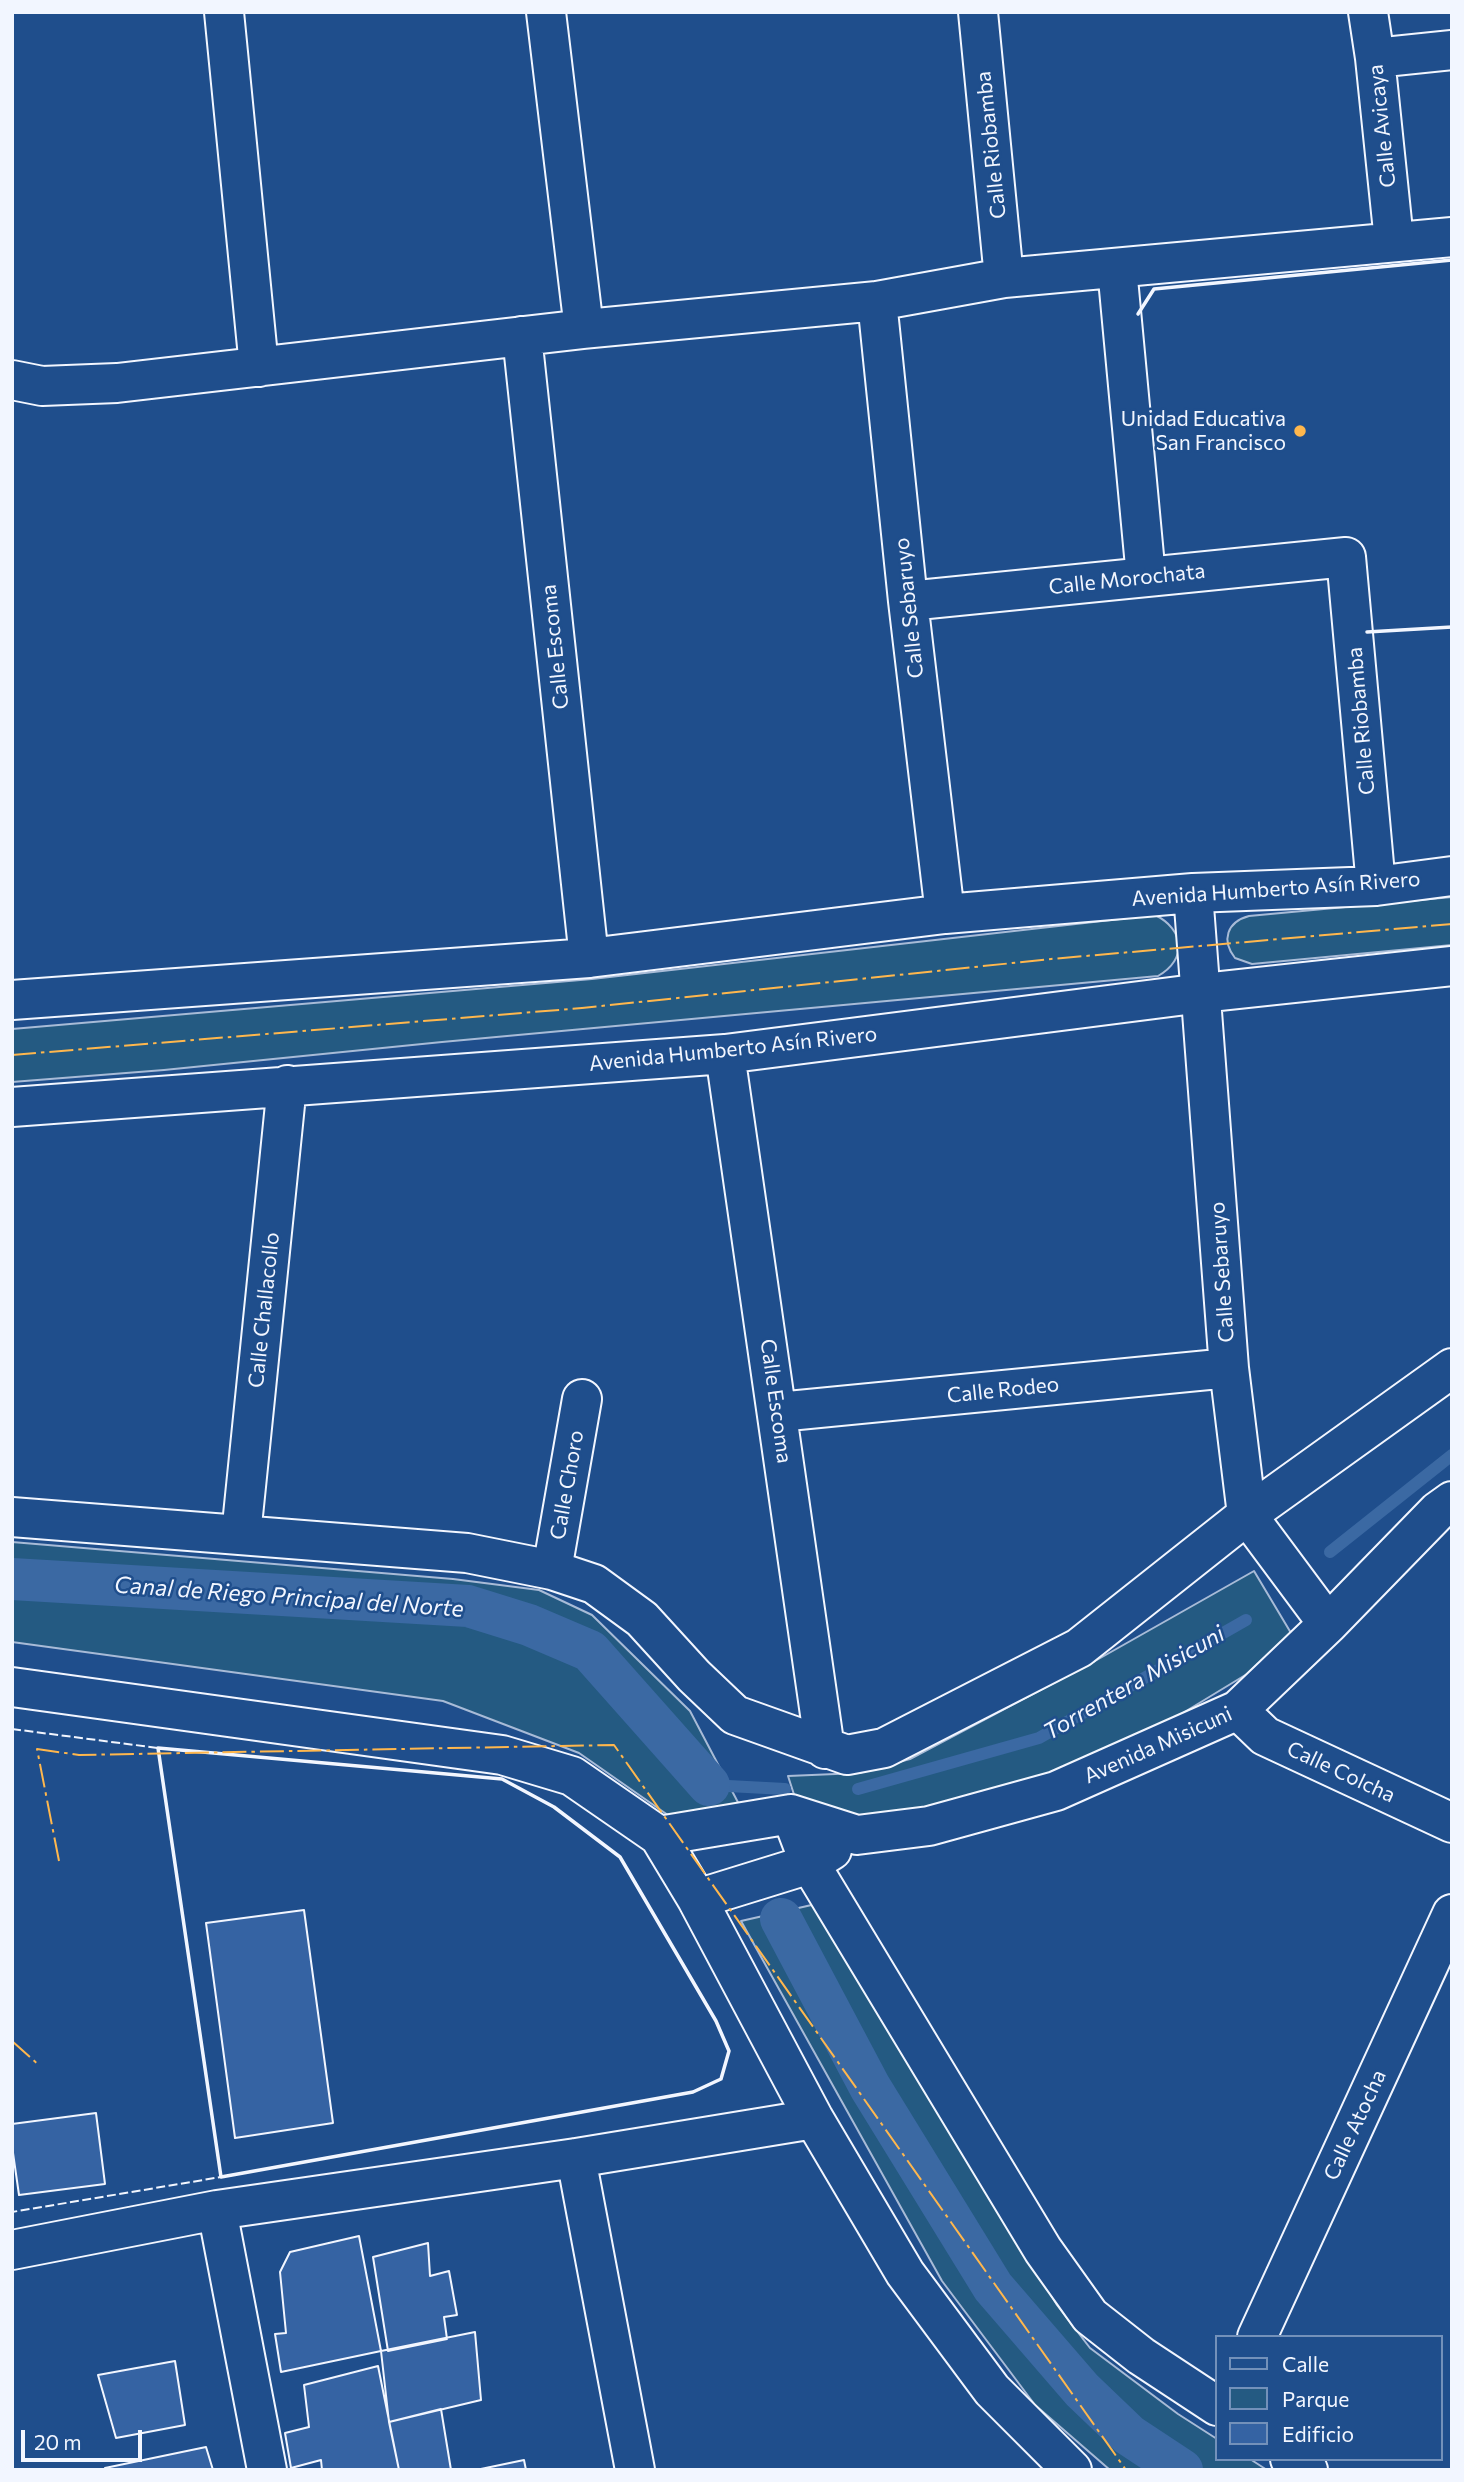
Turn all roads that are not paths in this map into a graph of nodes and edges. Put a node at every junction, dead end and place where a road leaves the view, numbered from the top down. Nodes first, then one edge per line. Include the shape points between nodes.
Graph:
1 (224, 12) edge
2 (546, 12) edge
3 (978, 12) edge
4 (1368, 12) edge
5 (1452, 50) edge
6 (1375, 58) junction
7 (1452, 237) edge
8 (1394, 241) junction
9 (1117, 268) junction
10 (1004, 278) junction
11 (877, 301) junction
12 (584, 329) junction
13 (522, 336) junction
14 (259, 368) junction
15 (12, 380) edge
16 (1346, 557) joint
17 (1146, 577) junction
18 (908, 601) junction
19 (1452, 876) edge
20 (1376, 886) junction
21 (1194, 893) junction
22 (945, 914) junction
23 (589, 958) junction
24 (1452, 967) edge
25 (1202, 993) junction
26 (12, 999) edge
27 (724, 1054) junction
28 (287, 1085) junction
29 (12, 1107) edge
30 (1229, 1368) junction
31 (1452, 1368) edge
32 (582, 1399) dead end
33 (778, 1412) junction
34 (1452, 1501) edge
35 (1247, 1515) junction
36 (12, 1517) edge
37 (241, 1535) junction
38 (552, 1570) junction
39 (1328, 1624) junction
40 (12, 1687) edge
41 (1238, 1710) junction
42 (825, 1749) junction
43 (791, 1814) junction
44 (1452, 1824) edge
45 (857, 1835) junction
46 (659, 1836) junction
47 (810, 1864) junction
48 (696, 1899) junction
49 (1452, 1914) edge
50 (814, 2119) junction
51 (576, 2158) junction
52 (216, 2210) junction
53 (12, 2250) edge
54 (1258, 2335) edge
55 (1216, 2405) edge
56 (267, 2470) edge
57 (635, 2470) edge
58 (1072, 2470) edge

1 - 14 street
2 - 12 street
3 - 10 street, Calle Riobamba
4 - 6 street, Calle Avicaya
5 - 6 street
6 - 8 street, Calle Avicaya
7 - 8 street
8 - 9 street
9 - 10 street
9 - 17 street
10 - 11 street
11 - 12 street
11 - 18 street, Calle Sebaruyo
12 - 13 street
13 - 14 street
13 - 23 street, Calle Escoma
14 - 15 street via 117,383 42,386
16 - 17 street, Calle Morochata
16 - 20 street, Calle Riobamba
17 - 18 street, Calle Morochata
18 - 22 street, Calle Sebaruyo
19 - 20 street, Avenida Humberto Asín Rivero
20 - 21 street, Avenida Humberto Asín Rivero
21 - 22 street, Avenida Humberto Asín Rivero
21 - 25 street, Calle Sebaruyo
22 - 23 street, Avenida Humberto Asín Rivero
23 - 26 street, Avenida Humberto Asín Rivero
24 - 25 street, Avenida Humberto Asín Rivero
25 - 27 street, Avenida Humberto Asín Rivero
25 - 30 street, Calle Sebaruyo
27 - 28 street, Avenida Humberto Asín Rivero
27 - 33 street, Calle Escoma
28 - 29 street, Avenida Humberto Asín Rivero
28 - 37 street, Calle Challacollo
30 - 33 street, Calle Rodeo
30 - 35 street, Calle Sebaruyo
31 - 35 street
32 - 38 street, Calle Choro
33 - 42 street, Calle Escoma
34 - 39 street, Avenida Misicuni
35 - 39 street, Calle Sebaruyo
35 - 42 street via 1079,1648 884,1748 847,1755
36 - 37 street
37 - 38 street via 467,1553
38 - 42 street via 594,1584 642,1619 735,1715
39 - 41 street, Avenida Misicuni
40 - 46 street via 502,1755 572,1776
41 - 44 street, Calle Colcha via 1265,1736
41 - 45 street, Avenida Misicuni via 1056,1791 929,1826
43 - 45 street, Avenida Misicuni
43 - 46 street
43 - 47 street
45 - 47 street
46 - 48 street
47 - 48 street
47 - 55 street via 1043,2250 1090,2316 1140,2356
48 - 50 street
49 - 54 street, Calle Atocha
50 - 51 street
50 - 58 street via 905,2273 992,2390
51 - 52 street
51 - 57 street
52 - 53 street
52 - 56 street

